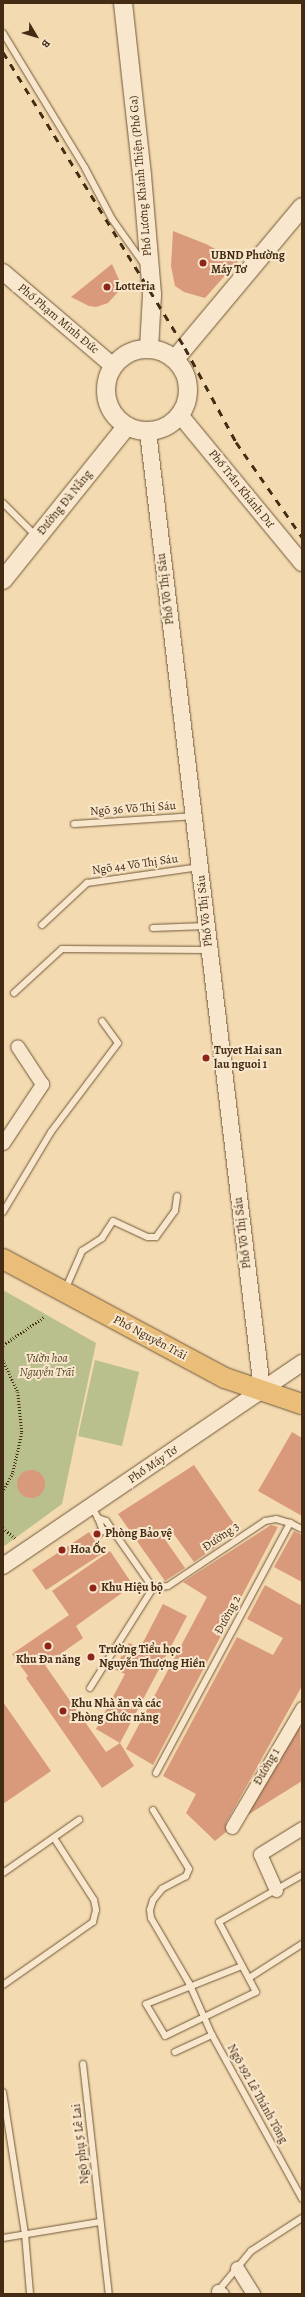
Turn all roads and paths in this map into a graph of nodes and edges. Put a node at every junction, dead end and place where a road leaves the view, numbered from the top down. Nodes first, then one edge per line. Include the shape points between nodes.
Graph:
1 (123, 3) edge
2 (3, 33) edge
3 (302, 207) edge
4 (3, 272) edge
5 (149, 272) junction
6 (149, 348) junction
7 (175, 359) junction
8 (113, 366) junction
9 (180, 415) junction
10 (126, 426) junction
11 (148, 432) junction
12 (3, 503) edge
13 (37, 537) junction
14 (302, 563) edge
15 (3, 580) edge
16 (193, 816) junction
17 (74, 824) dead end
18 (200, 867) junction
19 (42, 925) dead end
20 (208, 926) junction
21 (153, 928) dead end
22 (209, 950) junction
23 (14, 993) dead end
24 (102, 1021) dead end
25 (18, 1046) dead end
26 (3, 1143) edge
27 (177, 1196) dead end
28 (3, 1212) edge
29 (3, 1258) edge
30 (64, 1292) junction
31 (44, 1317) dead end
32 (3, 1345) edge
33 (3, 1360) edge
34 (302, 1363) edge
35 (262, 1390) junction
36 (302, 1404) edge
37 (3, 1492) edge
38 (95, 1512) junction
39 (290, 1523) junction
40 (3, 1528) edge
41 (302, 1529) edge
42 (16, 1540) dead end
43 (3, 1566) edge
44 (153, 1588) junction
45 (90, 1688) dead end
46 (302, 1708) edge
47 (156, 1773) dead end
48 (153, 1810) dead end
49 (79, 1820) dead end
50 (232, 1827) dead end
51 (302, 1828) edge
52 (54, 1838) junction
53 (3, 1873) edge
54 (302, 1875) edge
55 (276, 1890) junction
56 (302, 1944) edge
57 (242, 1966) junction
58 (249, 1978) junction
59 (3, 1985) edge
60 (191, 1986) junction
61 (212, 2035) junction
62 (175, 2052) dead end
63 (83, 2064) dead end
64 (3, 2092) edge
65 (299, 2188) edge
66 (302, 2199) edge
67 (302, 2218) edge
68 (100, 2222) junction
69 (25, 2234) junction
70 (3, 2238) edge
71 (237, 2268) junction
72 (218, 2293) edge
73 (30, 2294) edge
74 (109, 2294) edge
75 (253, 2294) edge

1 - 5 main road, Phố Lương Khánh Thiện (Phố Ga) via 142,175
2 - 5 lane via 85,168 112,219
3 - 7 main road
4 - 8 street, Phố Phạm Minh Đức
5 - 6 main road, Phố Lương Khánh Thiện (Phố Ga) via 152,295
6 - 7 main road via 165,352
6 - 8 main road via 135,350 123,356
7 - 9 main road via 184,370 189,388
8 - 10 main road via 105,388 106,399 110,410
9 - 11 main road via 166,427
9 - 14 street, Phố Trần Khánh Dư
10 - 11 main road
10 - 13 main road, Đường Đà Nẵng
11 - 16 street, Phố Võ Thị Sáu
12 - 13 lane
13 - 15 main road, Đường Đà Nẵng
16 - 17 lane, Ngõ 36 Võ Thị Sáu
16 - 18 street, Phố Võ Thị Sáu
18 - 19 lane, Ngõ 44 Võ Thị Sáu via 87,883
18 - 20 street, Phố Võ Thị Sáu
20 - 21 lane
20 - 22 street, Phố Võ Thị Sáu
22 - 23 lane via 62,949
22 - 35 street, Phố Võ Thị Sáu
24 - 28 lane via 118,1043 51,1132
25 - 26 street via 42,1084
27 - 30 lane via 175,1211 156,1237 148,1237 113,1221 102,1238 82,1251
29 - 30 main road, Phố Nguyễn Trãi
30 - 35 main road, Phố Nguyễn Trãi via 225,1378
31 - 32 path
33 - 37 path via 18,1392 22,1433 13,1473
34 - 35 street, Phố Máy Tơ
35 - 36 main road, Phố Nguyễn Trãi
35 - 38 street, Phố Máy Tơ
38 - 43 street, Phố Máy Tơ
38 - 44 lane via 106,1522
39 - 41 lane
39 - 44 lane, Đường 3 via 276,1519 266,1521 168,1586
39 - 47 lane, Đường 2
40 - 42 path
44 - 45 lane
46 - 50 street, Đường 1
48 - 60 lane via 189,1869 186,1876 162,1889 153,1900 151,1918
49 - 52 lane
51 - 55 street via 260,1854
52 - 53 lane
52 - 59 lane via 94,1900 96,1910 93,1922
54 - 55 lane
55 - 57 lane via 220,1922
56 - 58 lane
57 - 58 lane
57 - 60 lane
58 - 60 lane via 256,1992 165,2036 146,2004
60 - 61 lane
61 - 62 lane, Ngõ 192 Lê Thánh Tông
61 - 65 lane, Ngõ 192 Lê Thánh Tông
63 - 68 lane, Ngõ phụ 5 Lê Lai
64 - 69 lane
65 - 66 lane, Ngõ 192 Lê Thánh Tông
67 - 71 lane via 251,2251
68 - 69 lane
68 - 74 lane, Ngõ phụ 5 Lê Lai
69 - 70 lane
69 - 73 lane
71 - 72 lane
71 - 75 street

